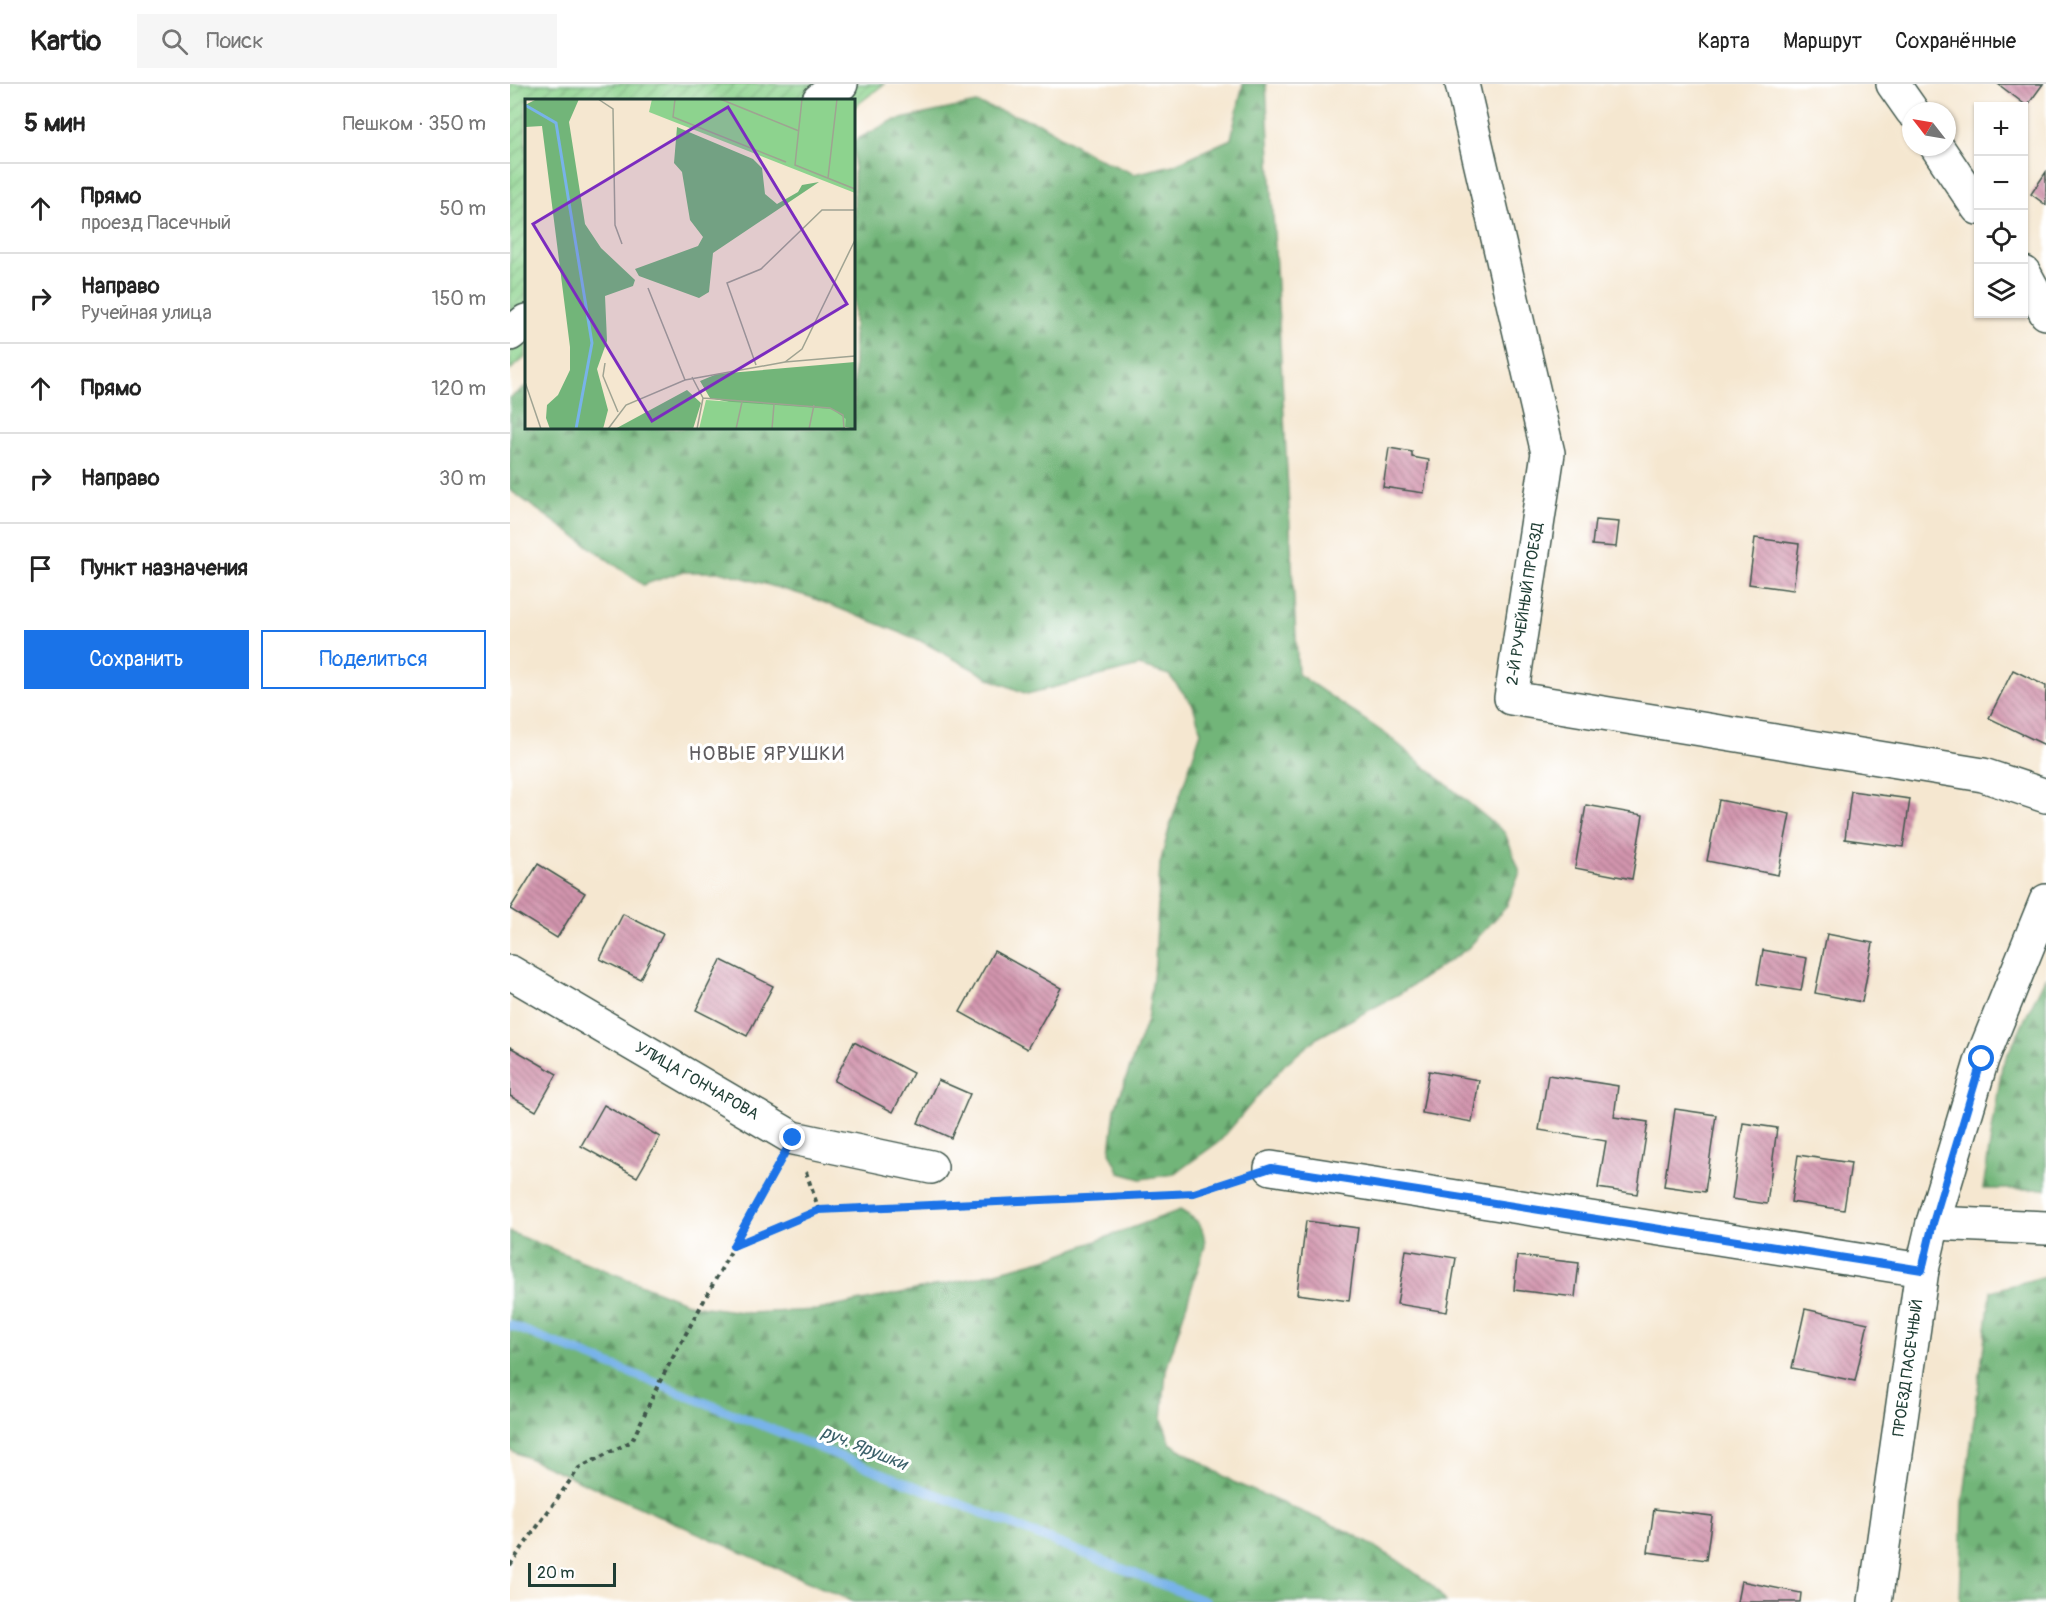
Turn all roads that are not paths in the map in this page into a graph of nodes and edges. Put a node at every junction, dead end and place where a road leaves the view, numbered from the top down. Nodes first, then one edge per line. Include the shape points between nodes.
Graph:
1 (841, 84) edge
2 (1462, 84) edge
3 (1893, 84) edge
4 (820, 99) edge
5 (1906, 102) edge
6 (1943, 156) edge
7 (1974, 202) edge
8 (2028, 280) edge
9 (2046, 313) edge
10 (525, 322) edge
11 (510, 334) edge
12 (2046, 796) edge
13 (2046, 901) edge
14 (510, 972) edge
15 (931, 1167) dead end
16 (1271, 1168) road end
17 (1933, 1223) junction
18 (2046, 1228) edge
19 (1922, 1270) junction
20 (1875, 1602) edge

1 - 4 street
2 - 12 street, 2-Й РУЧЕЙНЫЙ ПРОЕЗД via 1548,453 1511,698 1983,775
3 - 5 street
6 - 7 street
8 - 9 street
10 - 11 street
13 - 17 street, ПРОЕЗД ПАСЕЧНЫЙ via 1982,1059
14 - 15 street, УЛИЦА ГОНЧАРОВА via 793,1138
16 - 19 street
17 - 18 street
17 - 19 street, ПРОЕЗД ПАСЕЧНЫЙ
19 - 20 street, ПРОЕЗД ПАСЕЧНЫЙ

